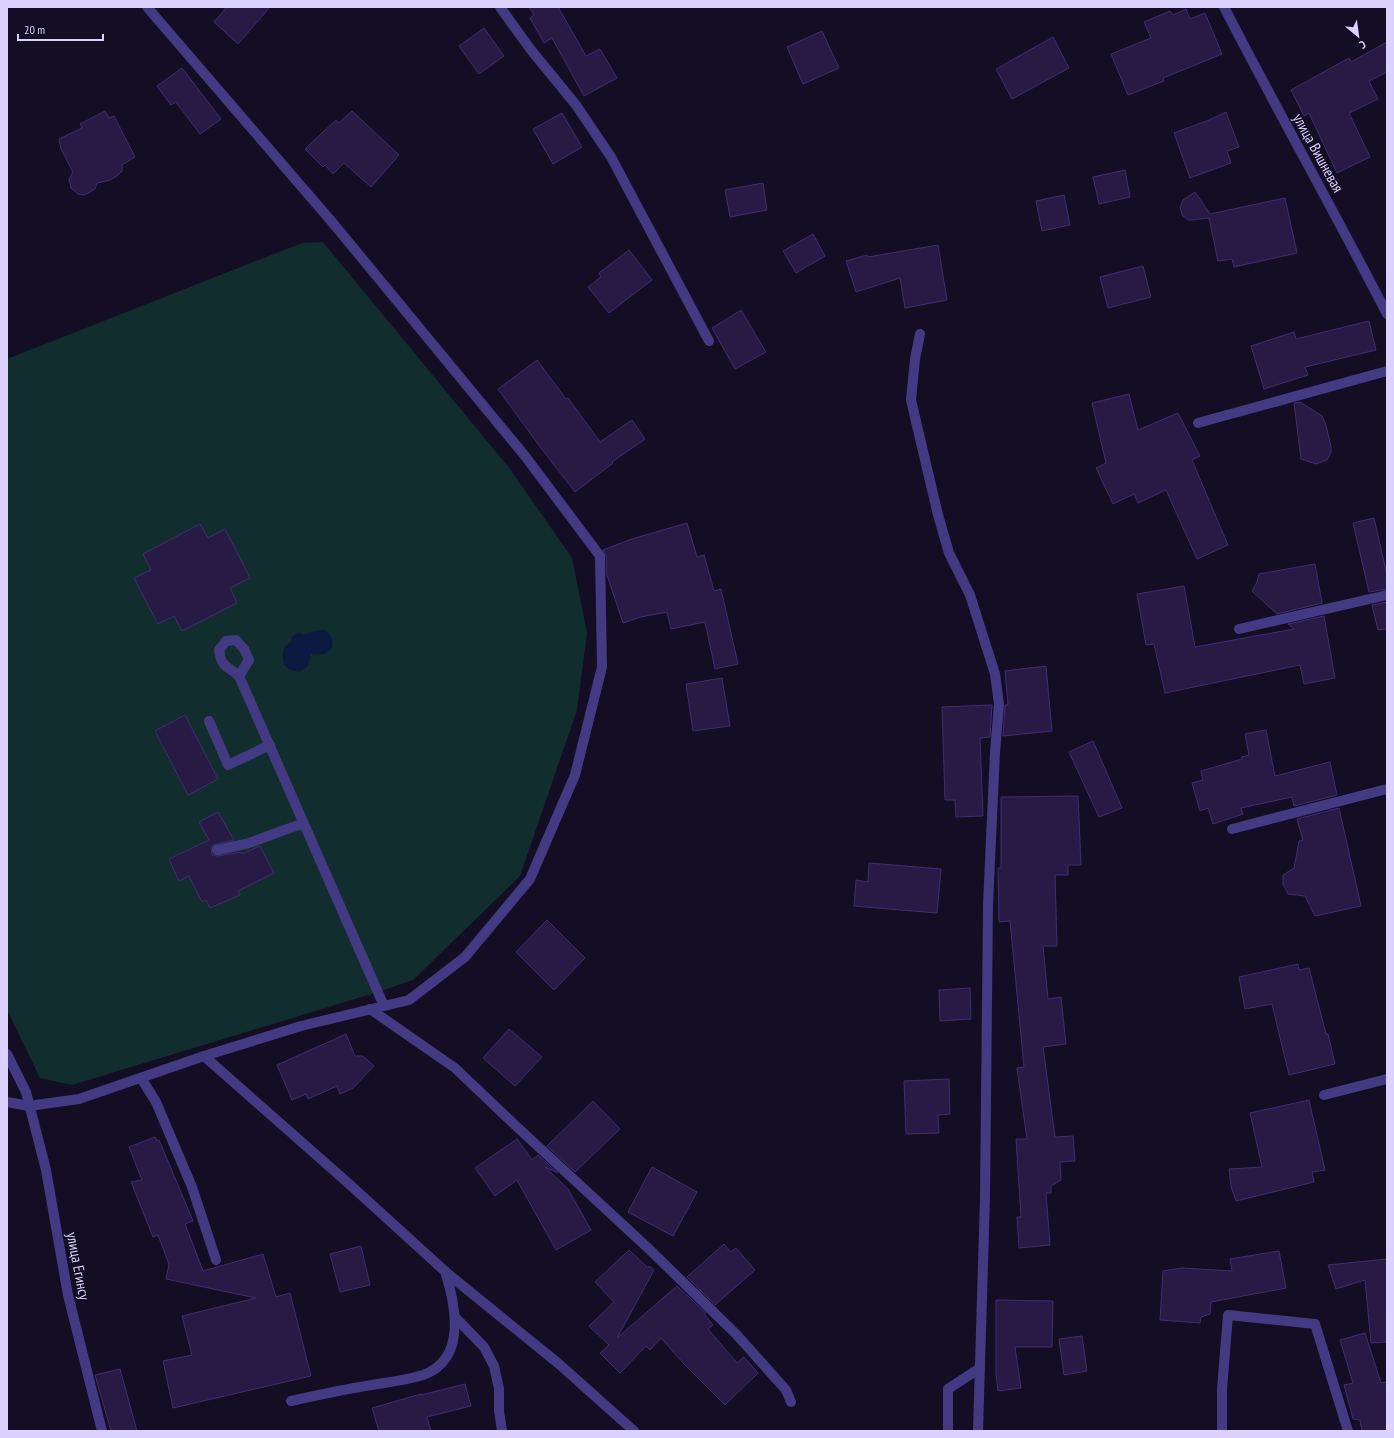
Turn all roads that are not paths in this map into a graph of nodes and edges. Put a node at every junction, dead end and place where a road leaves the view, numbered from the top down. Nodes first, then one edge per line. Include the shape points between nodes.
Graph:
1 (147, 7) edge
2 (500, 7) edge
3 (1224, 7) edge
4 (1387, 314) edge
5 (920, 334) dead end
6 (709, 341) dead end
7 (1387, 371) edge
8 (1198, 423) dead end
9 (1387, 596) edge
10 (1239, 629) dead end
11 (240, 676) dead end
12 (209, 721) dead end
13 (270, 745) junction
14 (1387, 789) edge
15 (304, 823) junction
16 (1232, 829) dead end
17 (217, 850) dead end
18 (384, 1006) junction
19 (370, 1009) junction
20 (7, 1054) edge
21 (204, 1056) junction
22 (141, 1078) junction
23 (1387, 1079) edge
24 (1324, 1095) dead end
25 (7, 1102) edge
26 (30, 1106) junction
27 (216, 1260) dead end
28 (445, 1271) junction
29 (456, 1318) junction
30 (980, 1368) junction
31 (291, 1401) dead end
32 (791, 1402) dead end
33 (102, 1431) edge
34 (502, 1431) edge
35 (634, 1431) edge
36 (948, 1431) edge
37 (978, 1431) edge
38 (1222, 1431) edge
39 (1348, 1431) edge

1 - 18 street via 332,222 510,437 600,556 602,667 575,776 530,879 465,957 409,1000
2 - 6 street via 576,105 611,157
3 - 4 street, улица Вишневая
5 - 30 street via 911,400 949,553 970,596 994,674 999,704 988,905 986,1197
7 - 8 street
9 - 10 street
11 - 13 street
12 - 13 street via 228,765
13 - 15 street
14 - 16 street
15 - 17 street via 246,844
15 - 18 street
18 - 19 street
19 - 21 street via 301,1026
19 - 32 street via 454,1068 534,1142 736,1334 786,1390
20 - 26 street, улица Егинсу via 26,1092
21 - 22 street
21 - 28 street
22 - 26 street via 79,1099
22 - 27 street via 156,1102 192,1187
23 - 24 street
25 - 26 street
26 - 33 street, улица Егинсу via 46,1170 68,1295
28 - 29 street
28 - 35 street via 559,1364
29 - 31 street via 452,1348 441,1364 424,1374
29 - 34 street via 484,1347 494,1366 499,1388
30 - 36 street via 948,1388
30 - 37 street
38 - 39 street via 1222,1389 1228,1315 1315,1324

